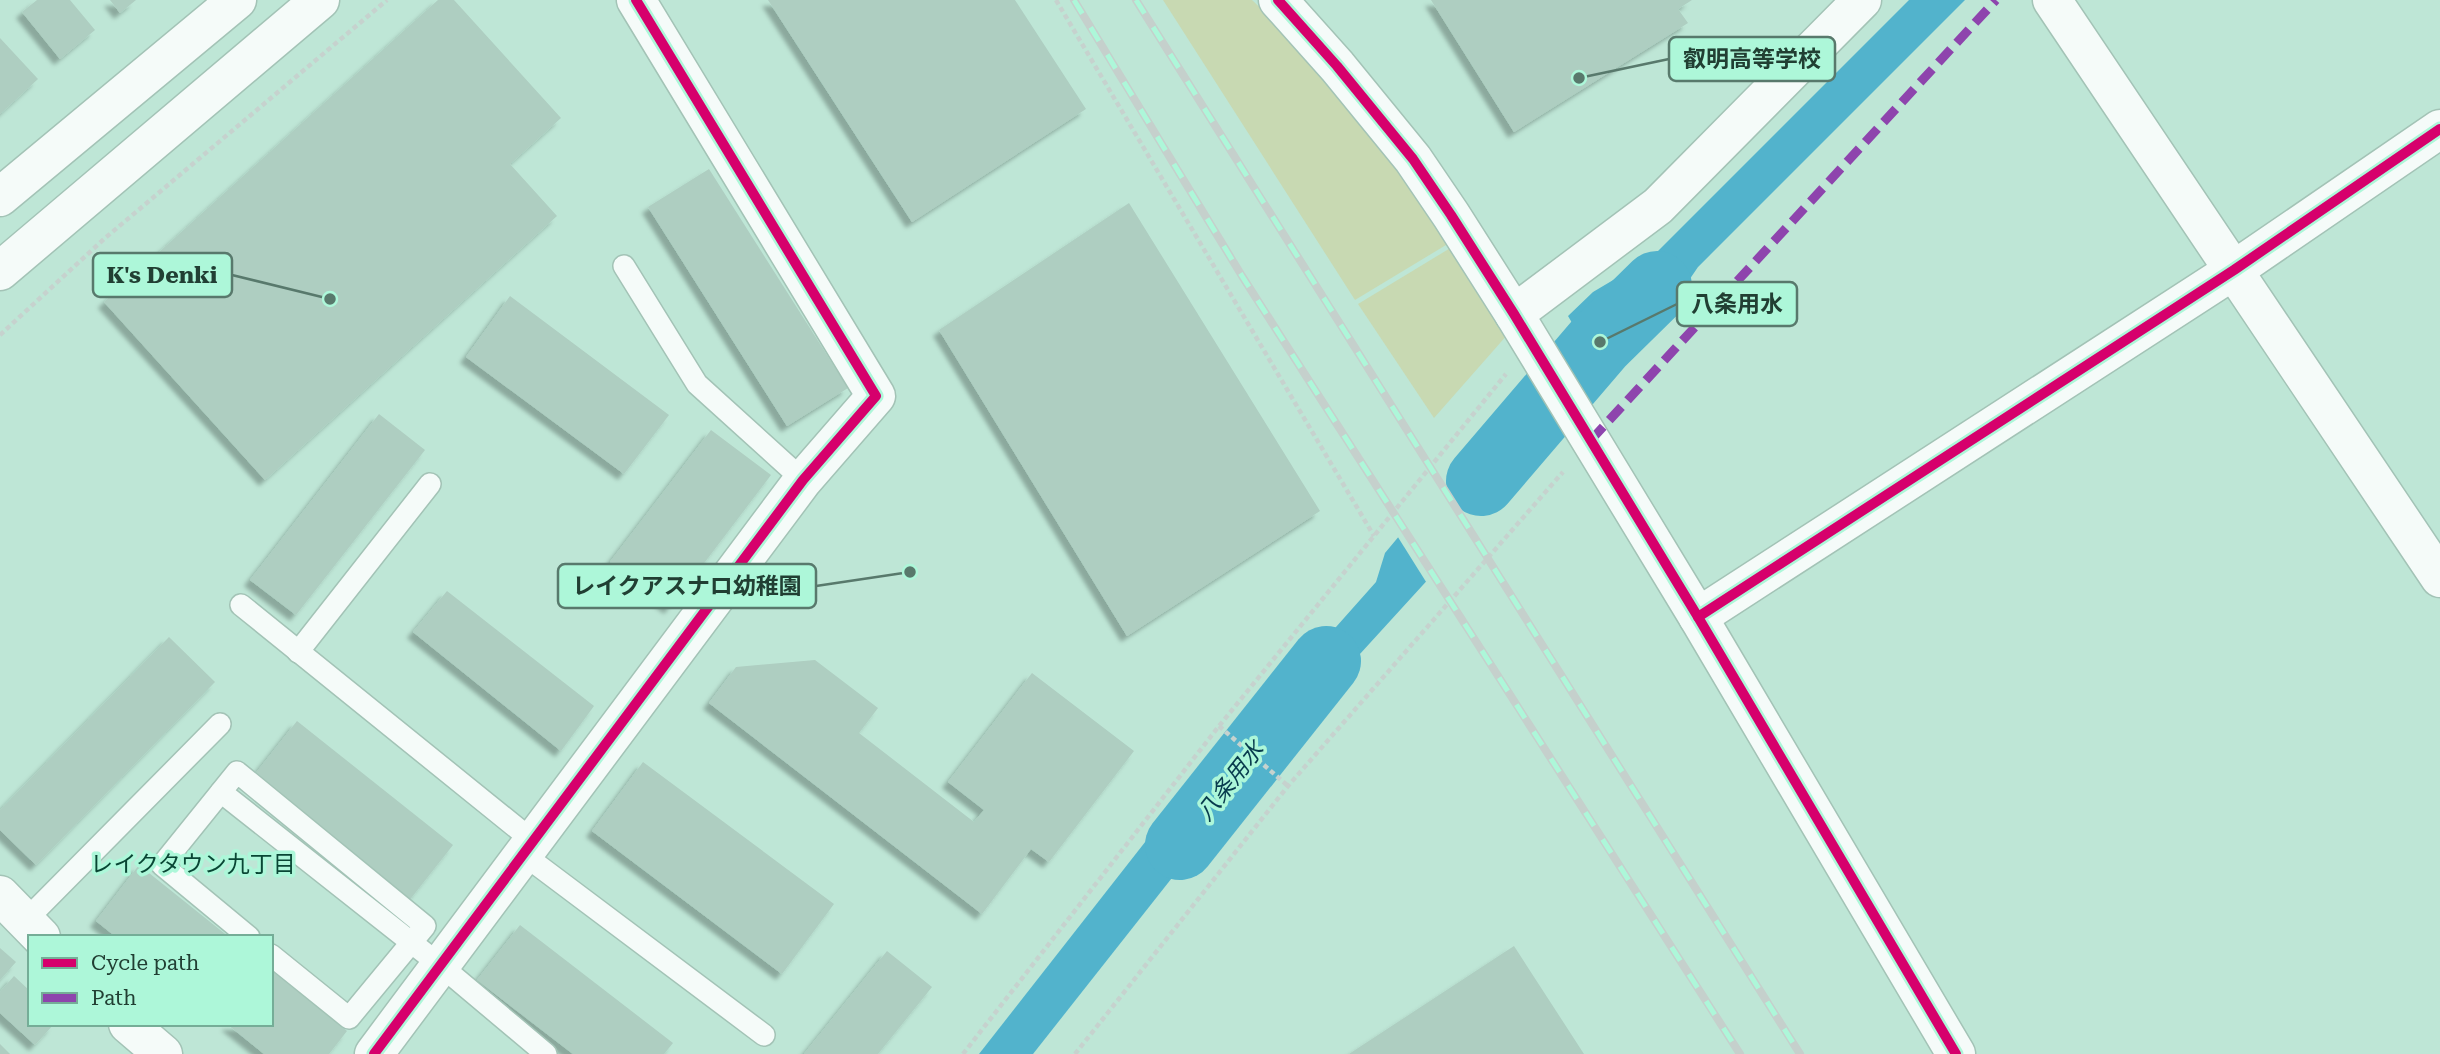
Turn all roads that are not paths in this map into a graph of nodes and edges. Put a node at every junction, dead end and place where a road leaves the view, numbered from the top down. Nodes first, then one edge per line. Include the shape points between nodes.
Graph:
1 (237, 0) edge
2 (320, 0) edge
3 (636, 0) edge
4 (1278, 0) edge
5 (1862, 0) edge
6 (2052, 0) edge
7 (2440, 129) edge
8 (0, 197) edge
9 (624, 265) dead end
10 (2234, 270) junction
11 (0, 271) edge
12 (1514, 314) junction
13 (803, 480) junction
14 (430, 484) dead end
15 (2440, 578) edge
16 (241, 605) dead end
17 (1698, 617) junction
18 (298, 652) junction
19 (220, 724) dead end
20 (528, 848) junction
21 (167, 859) junction
22 (22, 918) edge
23 (247, 935) edge
24 (262, 935) edge
25 (273, 944) edge
26 (425, 954) junction
27 (273, 957) edge
28 (130, 1026) edge
29 (376, 1035) edge
30 (764, 1035) dead end
31 (163, 1054) edge
32 (546, 1054) edge
33 (1956, 1054) edge

1 - 8 street
2 - 11 street
3 - 13 street via 876,396
4 - 12 street via 1413,159
5 - 12 street via 1658,206
6 - 10 street
7 - 10 street
9 - 13 lane via 697,384
10 - 15 street
10 - 17 street
12 - 17 street
13 - 20 street
14 - 18 lane
16 - 18 lane
17 - 33 street
18 - 20 lane
19 - 22 lane
20 - 26 street
20 - 30 lane
21 - 23 lane via 162,865
21 - 24 lane
21 - 26 lane via 221,793
25 - 29 lane
26 - 29 street
26 - 32 lane
27 - 29 lane
28 - 31 street

